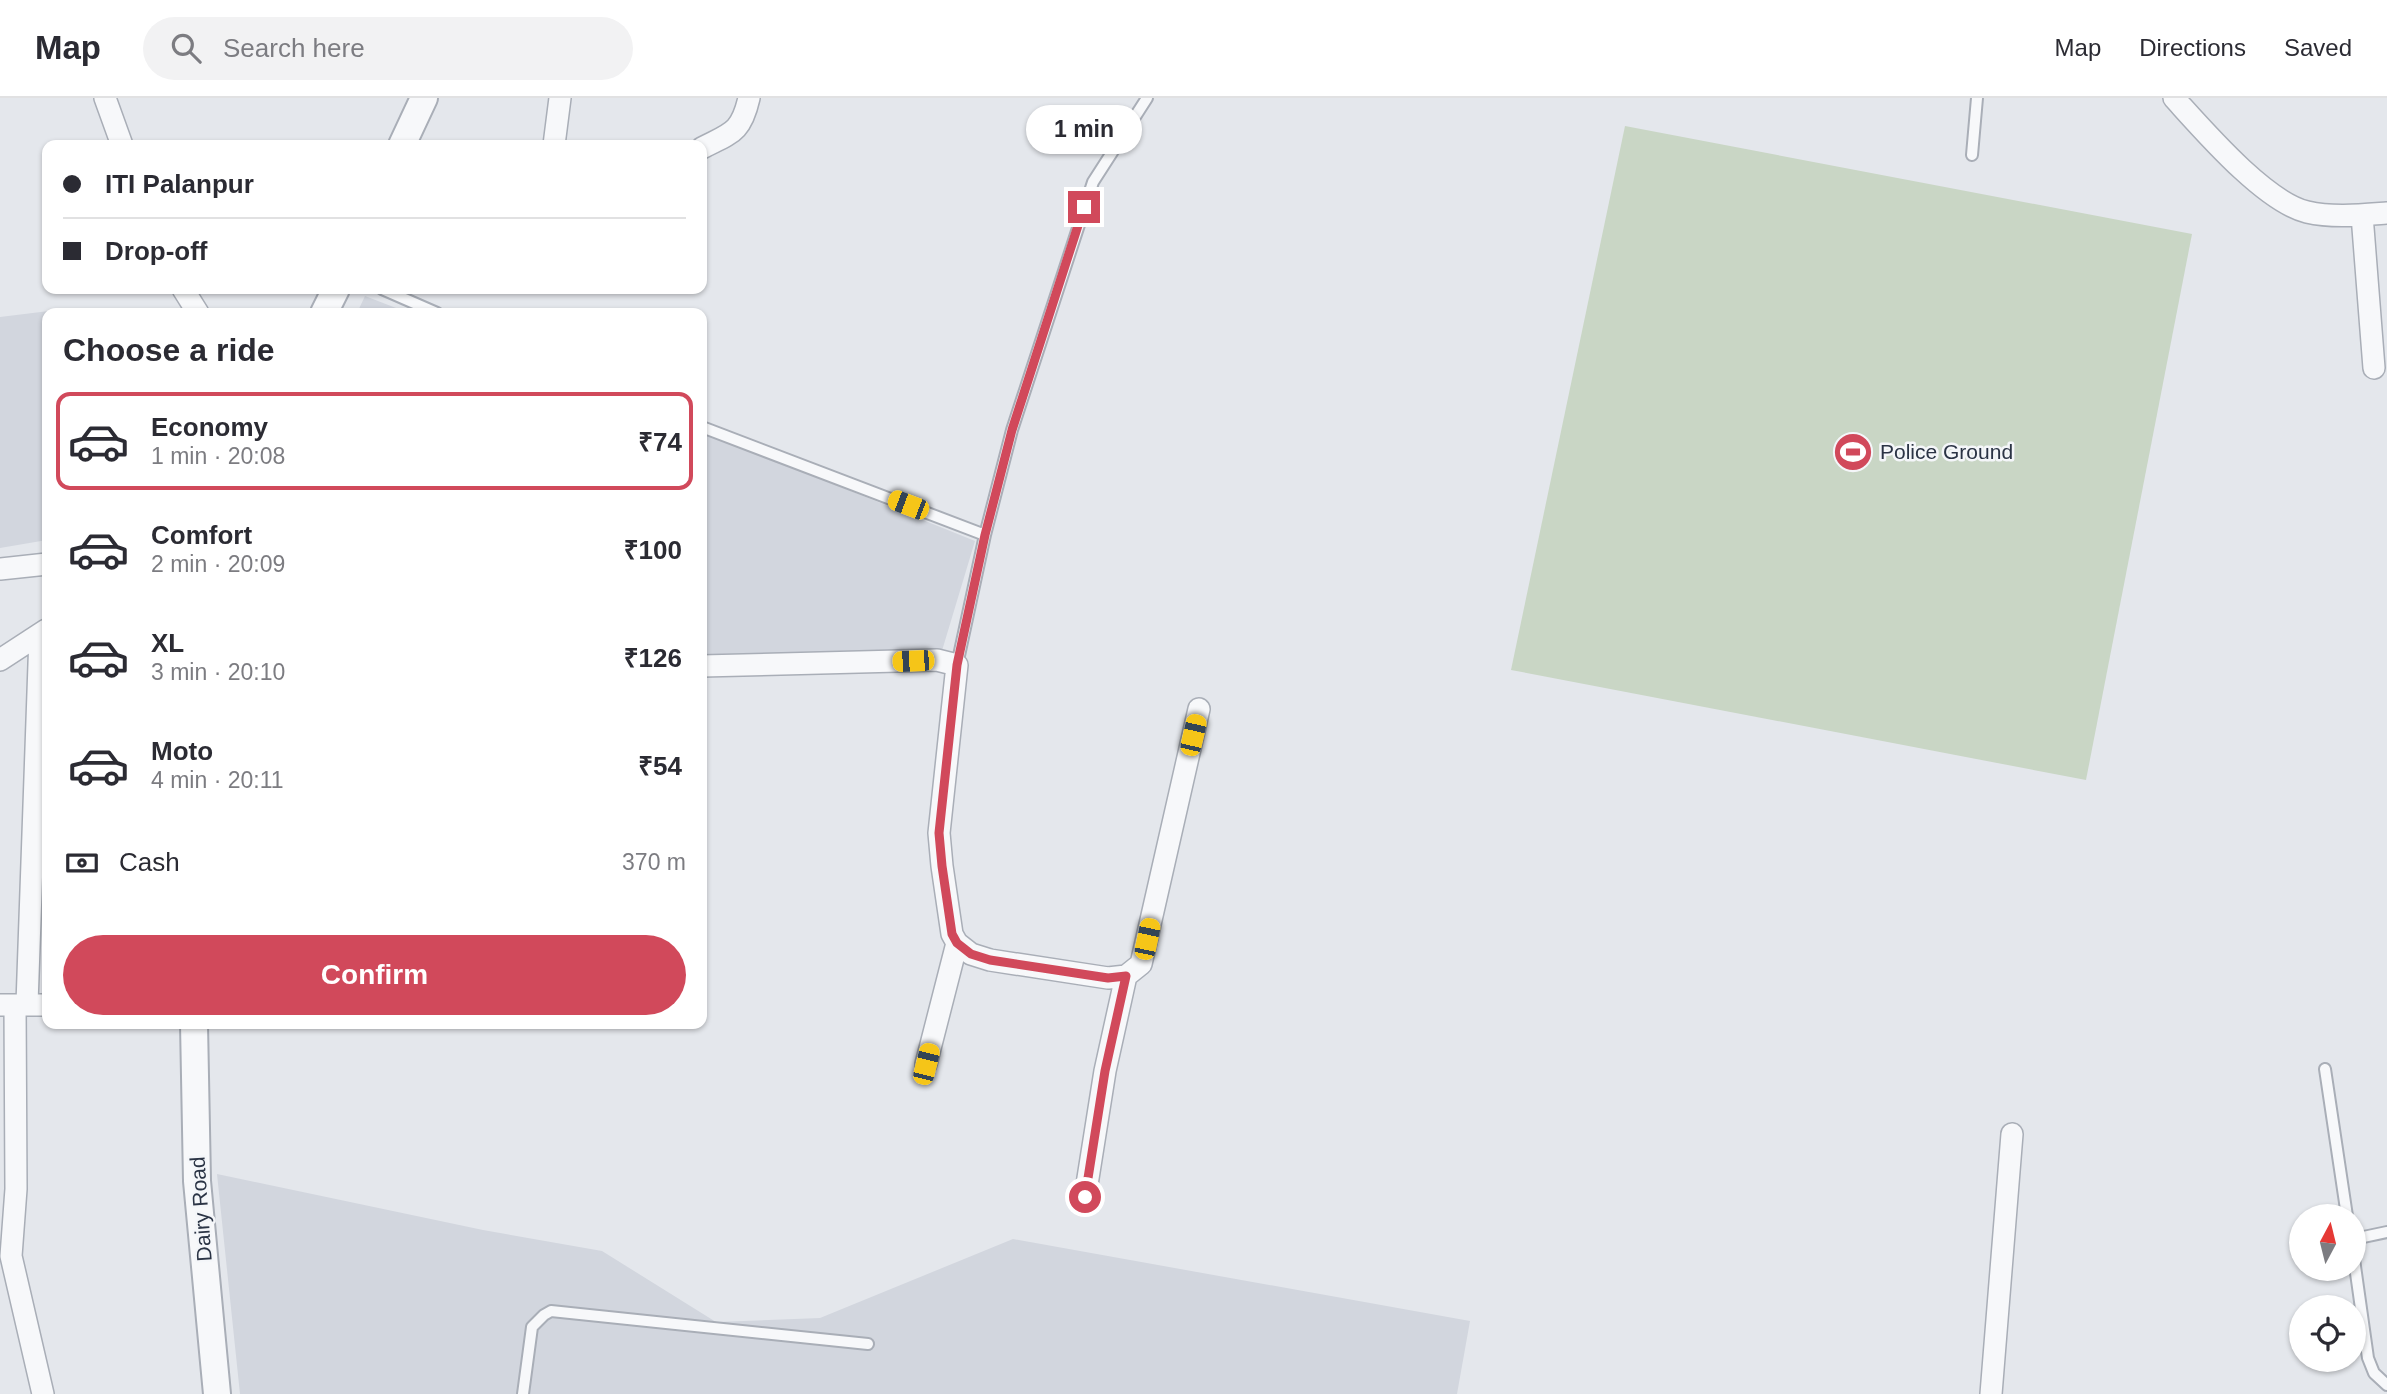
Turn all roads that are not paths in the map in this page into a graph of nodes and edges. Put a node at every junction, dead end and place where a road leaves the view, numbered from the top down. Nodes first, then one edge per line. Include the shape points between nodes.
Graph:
1 (105, 98) edge
2 (424, 98) edge
3 (560, 98) edge
4 (749, 98) edge
5 (1147, 98) edge
6 (1977, 98) edge
7 (2174, 98) edge
8 (120, 140) edge
9 (404, 140) edge
10 (555, 140) edge
11 (707, 145) edge
12 (1972, 155) dead end
13 (2387, 213) edge
14 (2362, 215) junction
15 (394, 294) edge
16 (426, 308) edge
17 (2374, 368) dead end
18 (707, 429) edge
19 (985, 535) junction
20 (42, 565) edge
21 (0, 569) edge
22 (42, 633) edge
23 (42, 650) edge
24 (0, 660) edge
25 (957, 665) junction
26 (707, 666) edge
27 (1199, 709) dead end
28 (957, 943) junction
29 (1126, 976) junction
30 (22, 1004) edge
31 (194, 1029) edge
32 (926, 1064) dead end
33 (2325, 1069) dead end
34 (8, 1127) edge
35 (2012, 1134) dead end
36 (1085, 1197) dead end
37 (2345, 1204) edge
38 (2387, 1232) edge
39 (2366, 1236) edge
40 (2357, 1281) edge
41 (868, 1344) dead end
42 (2387, 1385) edge
43 (43, 1394) edge
44 (217, 1394) edge
45 (523, 1394) edge
46 (1991, 1394) edge

1 - 8 street
2 - 9 street
3 - 10 street
4 - 11 street via 743,121
5 - 19 lane via 1093,182 1012,430
6 - 12 lane
7 - 14 street via 2275,198 2306,212
13 - 14 street
14 - 17 street
15 - 16 lane
18 - 19 lane
19 - 25 lane
20 - 21 street
22 - 24 street
23 - 30 street
25 - 26 street via 937,660
25 - 28 street via 939,833
27 - 29 street via 1141,964
28 - 29 street via 990,960 1108,978
28 - 32 street
29 - 36 street
30 - 34 street
31 - 44 street, Dairy Road via 197,1181
33 - 37 lane
34 - 43 street via 16,1189 11,1256
35 - 46 street
38 - 39 lane
40 - 42 lane via 2368,1357 2374,1373
41 - 45 lane via 551,1311 532,1327

